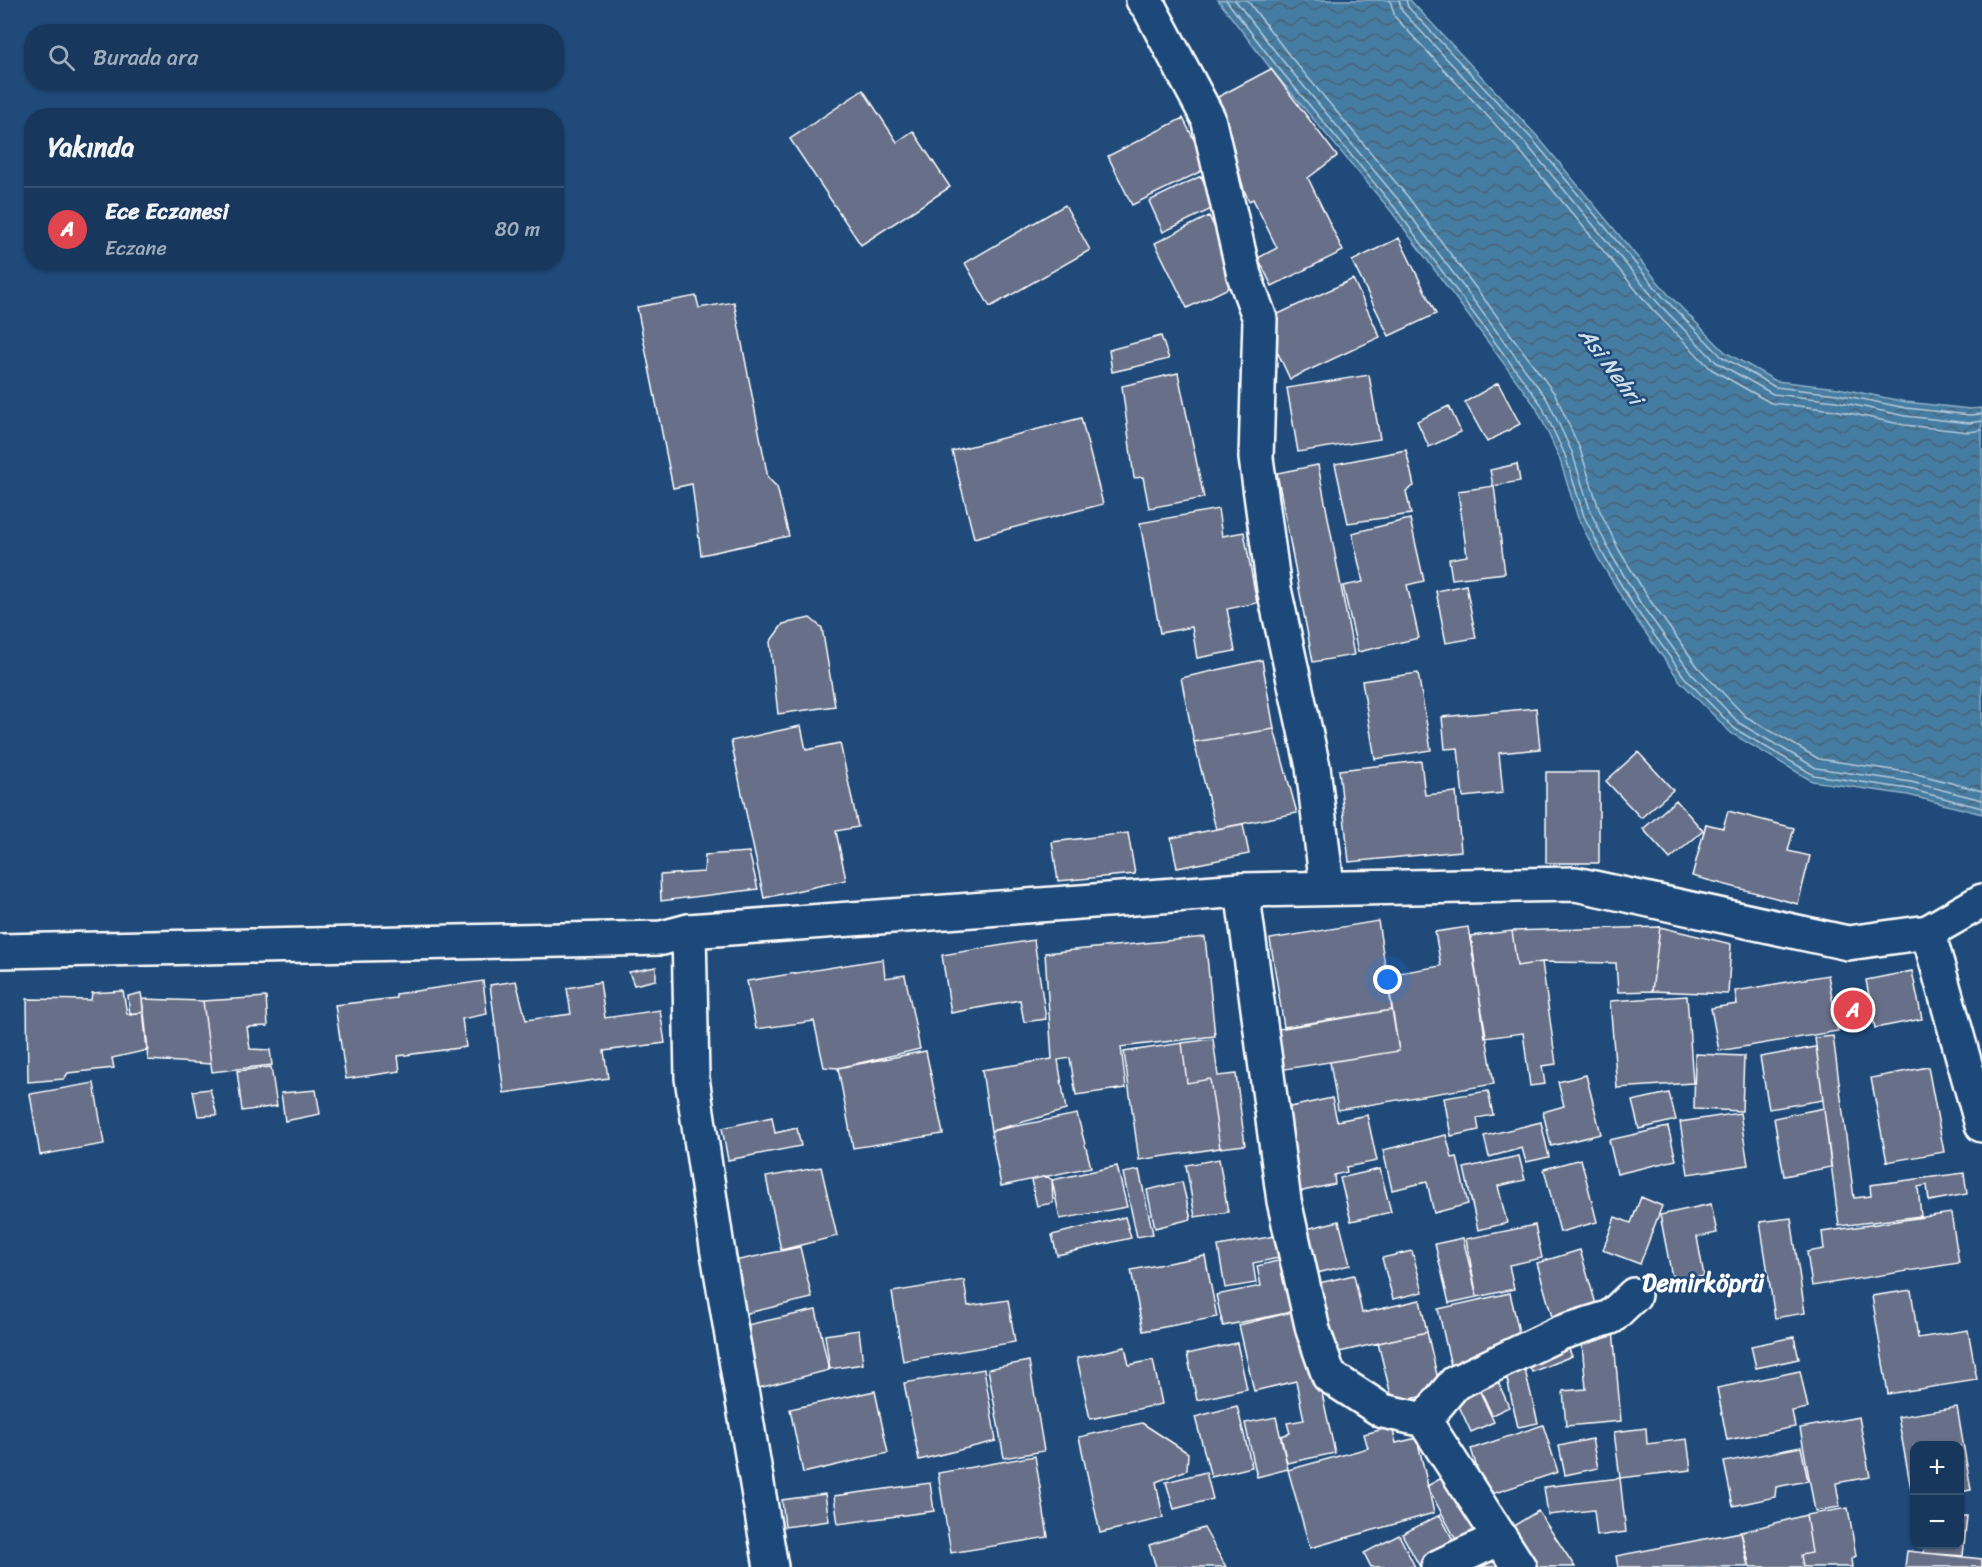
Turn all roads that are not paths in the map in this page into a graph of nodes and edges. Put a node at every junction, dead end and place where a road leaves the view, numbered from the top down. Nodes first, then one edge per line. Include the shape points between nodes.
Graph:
1 (1143, 0) edge
2 (1327, 887) junction
3 (1242, 890) junction
4 (1982, 901) edge
5 (689, 931) junction
6 (1928, 932) junction
7 (0, 951) edge
8 (1982, 1125) edge
9 (1634, 1295) dead end
10 (1424, 1420) junction
11 (1500, 1538) junction
12 (771, 1567) edge
13 (1438, 1567) edge
14 (1519, 1567) edge

1 - 2 street via 1209,118 1244,275 1260,319 1256,458 1274,589 1313,766
2 - 3 street
2 - 6 street via 1576,884 1848,943
3 - 5 street
3 - 10 street via 1284,1201 1313,1330 1329,1376 1383,1411
4 - 6 street
5 - 7 street via 662,938
5 - 12 street via 692,1078 718,1258
6 - 8 street
9 - 10 street via 1611,1317 1560,1333 1455,1383
10 - 11 street
11 - 13 street
11 - 14 street

